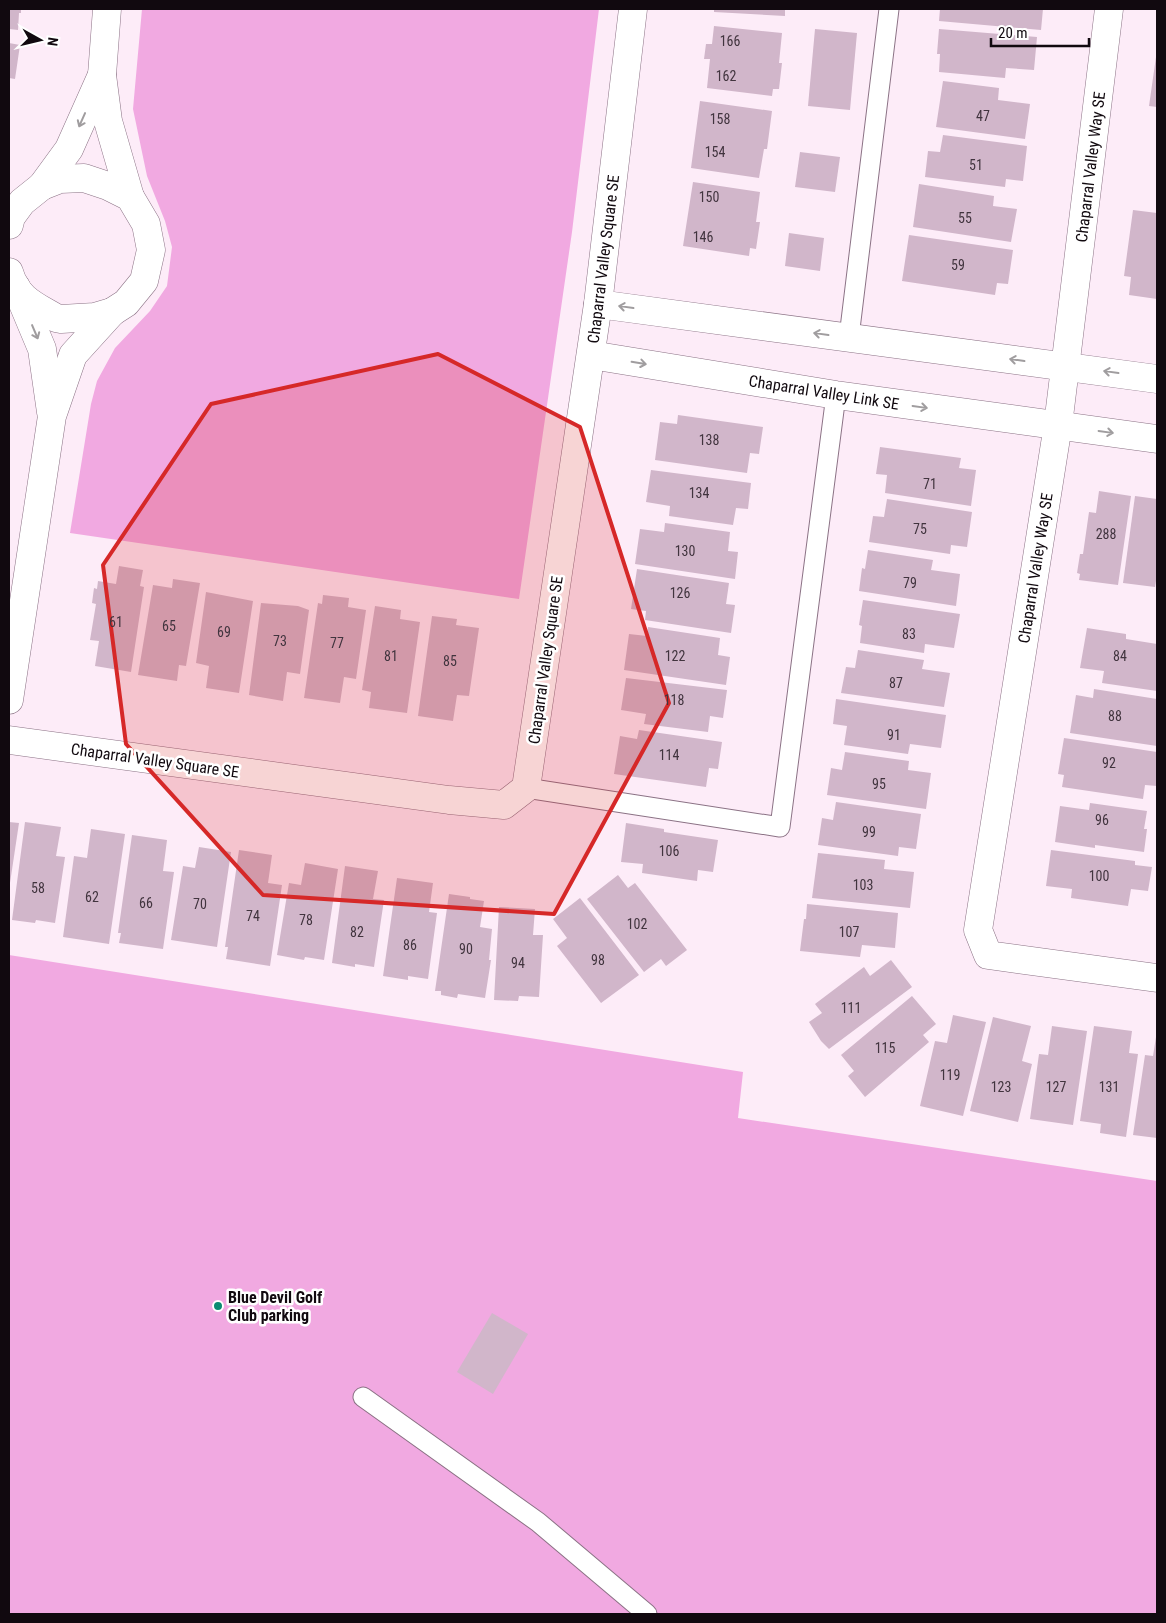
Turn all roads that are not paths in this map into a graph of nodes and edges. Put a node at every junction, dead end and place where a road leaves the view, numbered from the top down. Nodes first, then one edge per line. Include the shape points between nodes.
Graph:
1 (107, 9) edge
2 (633, 9) edge
3 (889, 9) edge
4 (1109, 9) edge
5 (102, 75) junction
6 (25, 196) edge
7 (130, 197) junction
8 (9, 225) edge
9 (11, 276) edge
10 (598, 304) junction
11 (112, 312) junction
12 (850, 337) junction
13 (591, 355) junction
14 (1066, 366) junction
15 (1157, 379) edge
16 (836, 395) junction
17 (52, 416) junction
18 (1058, 426) junction
19 (1157, 439) edge
20 (9, 700) edge
21 (9, 740) edge
22 (526, 788) junction
23 (1157, 978) edge
24 (363, 1397) dead end
25 (647, 1614) edge

1 - 5 street
2 - 10 street, Chaparral Valley Square SE
3 - 12 lane
4 - 14 street, Chaparral Valley Way SE
5 -> 6 street via 69,149
5 - 7 street via 108,121
6 - 7 street via 60,179 84,178
6 - 8 street
7 - 11 street via 146,224 151,250 144,281 126,303
9 - 11 street via 24,299 61,319 95,317
9 -> 17 street via 42,349
12 -> 10 street
10 - 13 street, Chaparral Valley Square SE
11 - 17 street via 73,355
14 -> 12 street
13 -> 16 street, Chaparral Valley Link SE
13 - 22 street, Chaparral Valley Square SE
15 -> 14 street
14 - 18 street, Chaparral Valley Way SE
16 -> 18 street, Chaparral Valley Link SE
16 - 22 lane via 780,827
17 - 20 street
18 -> 19 street, Chaparral Valley Link SE
18 - 23 street, Chaparral Valley Way SE via 978,930 988,955
21 - 22 street, Chaparral Valley Square SE via 504,805
24 - 25 lane via 538,1522

